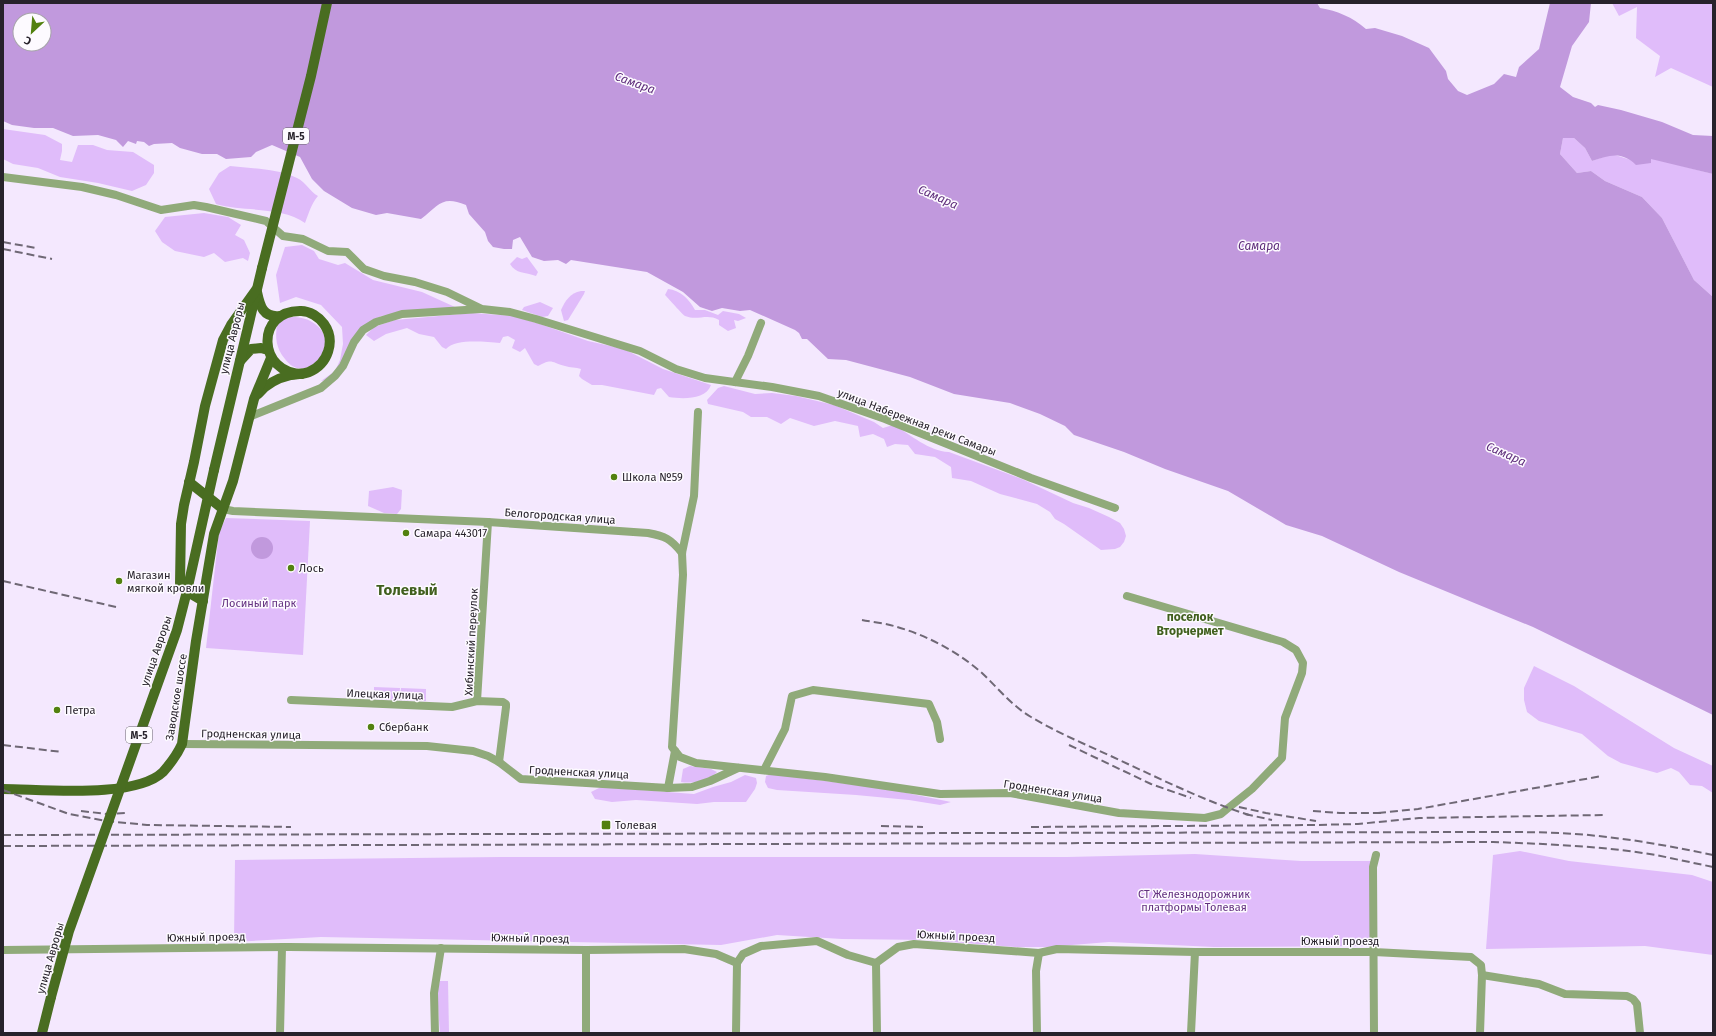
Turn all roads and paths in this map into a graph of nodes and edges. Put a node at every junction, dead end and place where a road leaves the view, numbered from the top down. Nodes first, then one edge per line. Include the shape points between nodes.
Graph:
1 (327, 3) edge
2 (3, 176) edge
3 (256, 290) junction
4 (482, 309) junction
5 (280, 316) junction
6 (761, 323) dead end
7 (223, 340) junction
8 (242, 349) junction
9 (270, 354) junction
10 (238, 364) junction
11 (303, 374) junction
12 (735, 382) junction
13 (254, 399) junction
14 (698, 412) dead end
15 (249, 417) junction
16 (189, 482) junction
17 (1115, 508) dead end
18 (223, 510) junction
19 (488, 522) junction
20 (682, 553) junction
21 (1127, 596) dead end
22 (203, 601) junction
23 (291, 700) dead end
24 (477, 701) junction
25 (940, 739) dead end
26 (182, 744) junction
27 (678, 754) junction
28 (499, 762) junction
29 (738, 768) junction
30 (764, 770) junction
31 (668, 788) junction
32 (3, 789) edge
33 (1376, 855) dead end
34 (282, 947) junction
35 (441, 948) junction
36 (3, 950) edge
37 (586, 950) junction
38 (1195, 952) junction
39 (1374, 952) junction
40 (1039, 953) junction
41 (737, 963) junction
42 (876, 963) junction
43 (1482, 975) junction
44 (42, 1033) edge
45 (280, 1033) edge
46 (435, 1033) edge
47 (586, 1033) edge
48 (736, 1033) edge
49 (877, 1033) edge
50 (1037, 1033) edge
51 (1191, 1033) edge
52 (1374, 1033) edge
53 (1480, 1033) edge
54 (1640, 1033) edge

1 - 3 main road, улица Авроры / М-5, bridge
2 - 4 street, улица Набережная реки Самары via 82,187 161,210 194,205 266,221 283,236 303,239 328,251 347,252 364,268 384,276 447,292
3 - 5 main road via 265,313 273,317
3 - 7 main road
3 - 8 main road, улица Авроры / М-5
4 - 12 street, улица Набережная реки Самары via 536,318 640,351 676,369 705,378
4 - 15 street via 402,314 376,322 363,330 354,342 343,366 321,388
5 - 9 main road via 274,321 268,333
5 - 11 main road via 291,311 304,311 320,319 327,328 330,344 325,359 315,369
6 - 12 street
7 - 8 main road via 228,334 236,335
7 - 16 main road via 205,406
8 - 10 main road, улица Авроры / М-5
9 - 10 main road via 261,348 251,349
9 - 11 main road via 283,370
9 - 13 main road, Заводское шоссе
10 - 44 main road, улица Авроры / М-5, bridge via 177,630 69,931
11 - 13 main road, Заводское шоссе via 269,383
12 - 17 street, улица Набережная реки Самары via 819,396 885,419 1030,478
13 - 15 main road, Заводское шоссе
14 - 20 street via 694,496
15 - 18 main road, Заводское шоссе
16 - 18 main road
16 - 22 main road via 181,524 180,583
18 - 19 street, Белогородская улица
18 - 22 main road, Заводское шоссе via 212,541
19 - 20 street, Белогородская улица via 648,533 663,536 674,542
19 - 24 street, Хибинский переулок
20 - 27 street via 683,575 672,747
21 - 30 street, Гродненская улица via 1283,642 1296,650 1303,663 1302,673 1285,718 1282,758 1252,789 1221,814 1205,818 1119,813 1010,793 940,794
22 - 26 main road, Заводское шоссе
23 - 24 street, Илецкая улица via 452,708
24 - 28 street, Хибинский переулок via 506,704
25 - 30 street via 937,722 929,704 813,690 792,696 785,729
26 - 28 street, Гродненская улица via 427,746 473,751
26 - 32 main road, Заводское шоссе via 163,772 145,783 134,786 107,790
27 - 29 street, Гродненская улица via 696,763
27 - 31 street
28 - 31 street, Гродненская улица via 521,780
29 - 30 street, Гродненская улица
29 - 31 street, Гродненская улица via 692,787
33 - 39 street via 1373,867
34 - 35 street, Южный проезд
34 - 36 street, Южный проезд
34 - 45 street
35 - 37 street, Южный проезд
35 - 46 street via 434,993
37 - 41 street, Южный проезд via 684,949 716,954
37 - 47 street
38 - 39 street, Южный проезд
38 - 40 street, Южный проезд via 1057,949
38 - 51 street
39 - 43 street, Южный проезд via 1471,957 1481,964
39 - 52 street
40 - 42 street, Южный проезд via 914,944 898,947
40 - 50 street via 1036,971
41 - 42 street via 743,954 761,946 817,941 848,955
41 - 48 street
42 - 49 street
43 - 53 street
43 - 54 street via 1539,984 1565,994 1627,996 1637,1004

